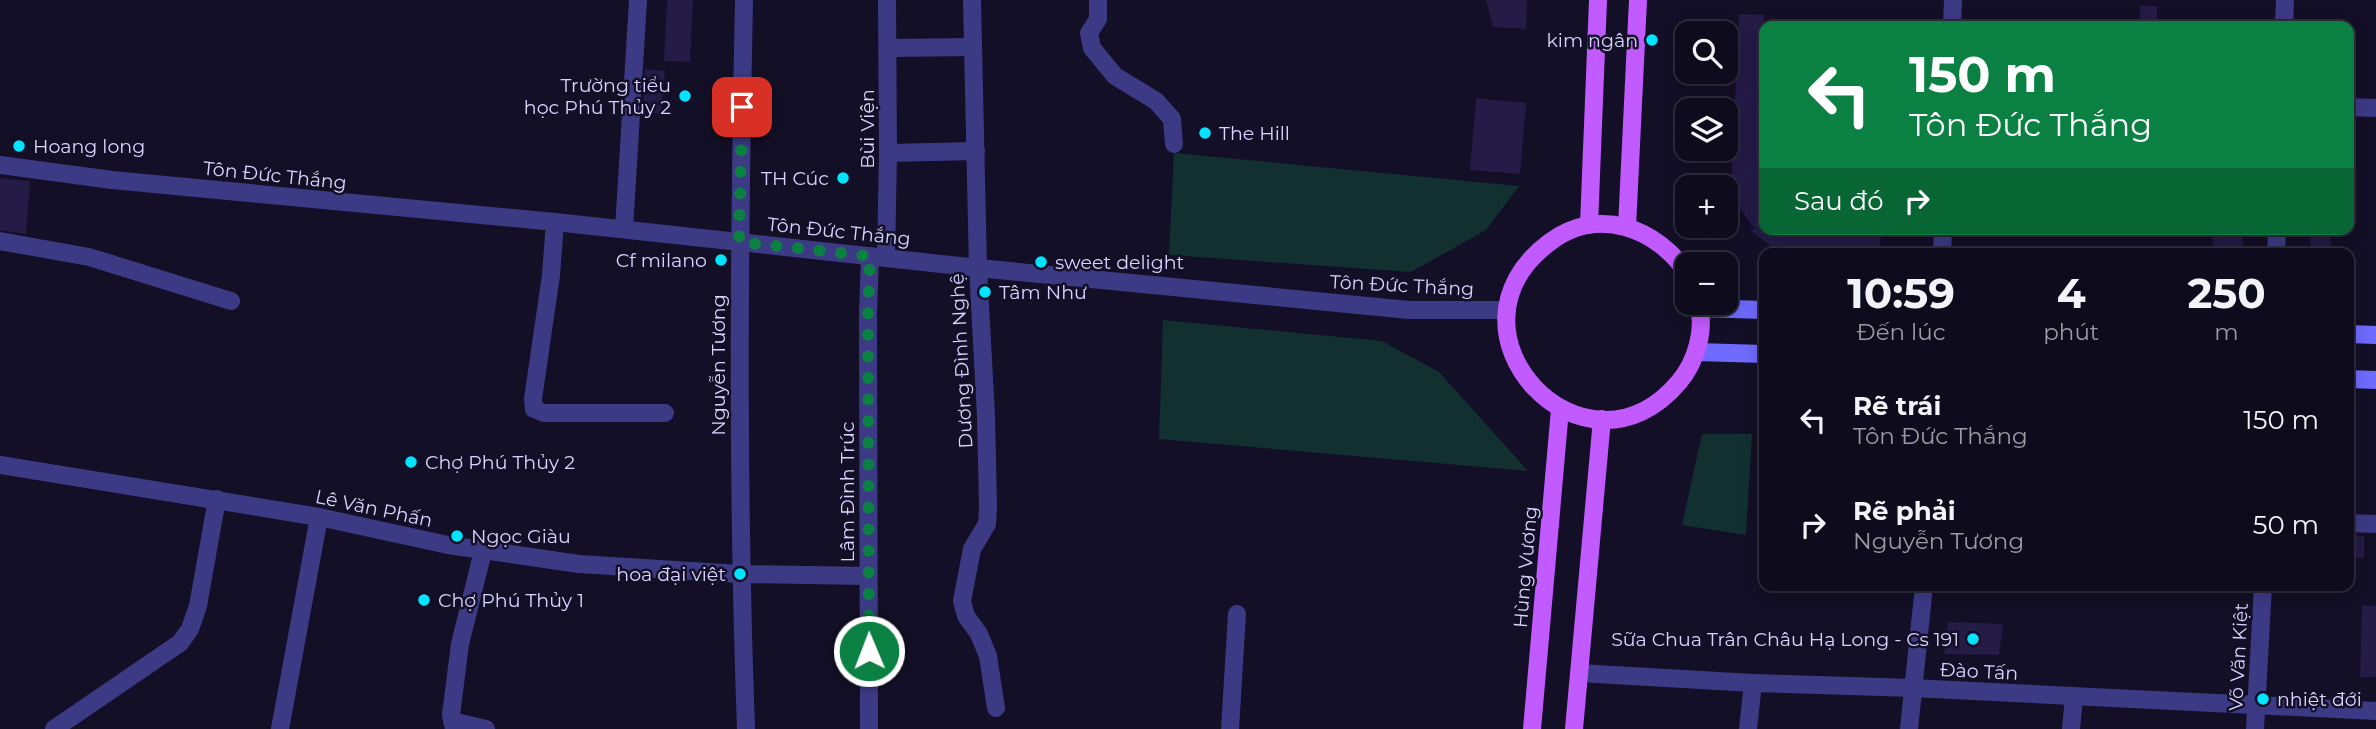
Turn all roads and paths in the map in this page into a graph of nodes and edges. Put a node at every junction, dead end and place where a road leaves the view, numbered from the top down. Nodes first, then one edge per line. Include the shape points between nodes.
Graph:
1 (638, 0) edge
2 (744, 0) edge
3 (887, 0) edge
4 (972, 0) edge
5 (1098, 0) edge
6 (1598, 0) edge
7 (1638, 0) edge
8 (1953, 0) edge
9 (2285, 0) edge
10 (1952, 21) edge
11 (2284, 21) edge
12 (973, 47) junction
13 (888, 48) junction
14 (2354, 107) edge
15 (2376, 108) edge
16 (1174, 144) dead end
17 (976, 151) junction
18 (888, 153) junction
19 (0, 165) edge
20 (555, 222) junction
21 (1589, 225) junction
22 (1628, 227) junction
23 (624, 229) junction
24 (0, 241) edge
25 (739, 242) junction
26 (1675, 255) edge
27 (878, 257) junction
28 (978, 268) junction
29 (231, 301) dead end
30 (1738, 308) edge
31 (1507, 310) junction
32 (1759, 310) edge
33 (1699, 315) edge
34 (2354, 334) edge
35 (2376, 335) edge
36 (1696, 352) junction
37 (1759, 354) edge
38 (2354, 379) edge
39 (2376, 380) edge
40 (1560, 409) junction
41 (665, 413) dead end
42 (1602, 419) junction
43 (0, 464) edge
44 (217, 499) junction
45 (319, 517) junction
46 (2354, 523) edge
47 (2376, 524) edge
48 (483, 551) junction
49 (740, 573) junction
50 (868, 576) junction
51 (1923, 591) edge
52 (2263, 591) edge
53 (1237, 614) dead end
54 (1579, 673) junction
55 (1753, 683) junction
56 (1913, 688) junction
57 (2074, 697) junction
58 (2257, 706) junction
59 (996, 708) dead end
60 (2376, 711) edge
61 (453, 725) edge
62 (54, 729) edge
63 (280, 729) edge
64 (486, 729) edge
65 (746, 729) edge
66 (869, 729) edge
67 (1230, 729) edge
68 (1532, 729) edge
69 (1574, 729) edge
70 (1748, 729) edge
71 (1909, 729) edge
72 (2071, 729) edge
73 (2255, 729) edge

1 - 23 street
2 - 25 street, Nguyễn Tương
3 - 13 street, Bùi Viện
4 - 12 street, Dương Đình Nghệ
5 - 16 street via 1098,19 1089,33 1092,48 1115,76 1156,101 1172,119
6 - 21 main road
7 - 22 main road
8 - 10 street
9 - 11 street
12 - 13 street
12 - 17 street, Dương Đình Nghệ
13 - 18 street, Bùi Viện
14 - 15 street
17 - 18 street
17 - 28 street, Dương Đình Nghệ
18 - 27 street, Bùi Viện
19 - 20 street, Tôn Đức Thắng
20 - 23 street, Tôn Đức Thắng
20 - 41 street via 534,409
21 - 22 main road
21 - 31 main road via 1559,235 1534,254 1516,280
22 - 26 main road via 1654,238
23 - 25 street, Tôn Đức Thắng
24 - 29 street via 89,257
25 - 27 street, Tôn Đức Thắng
25 - 49 street, Nguyễn Tương
27 - 28 street, Tôn Đức Thắng
27 - 50 street, Lâm Đình Trúc via 868,313
28 - 31 street, Tôn Đức Thắng via 1409,310
28 - 59 street, Dương Đình Nghệ via 988,508 987,524 972,549 962,600 988,656
30 - 32 main road
31 - 40 main road via 1508,340 1518,368 1536,391
33 - 36 main road
34 - 35 main road
36 - 37 main road
36 - 42 main road via 1670,393 1650,408
38 - 39 main road
40 - 42 main road
40 - 68 main road, Hùng Vương
42 - 54 main road
43 - 44 street, Lê Văn Phấn
44 - 45 street, Lê Văn Phấn
44 - 62 street via 190,629 180,643
45 - 48 street, Lê Văn Phấn
45 - 63 street
46 - 47 street
48 - 49 street, Lê Văn Phấn via 579,564
48 - 61 street via 460,644
49 - 50 street, Lê Văn Phấn
49 - 65 street, Nguyễn Tương
50 - 66 street, Lâm Đình Trúc
51 - 56 street
52 - 58 street, Võ Văn Kiệt
53 - 67 street
54 - 55 street, Đào Tấn
54 - 69 main road
55 - 56 street, Đào Tấn
55 - 70 street
56 - 57 street, Đào Tấn
56 - 71 street
57 - 58 street, Đào Tấn
57 - 72 street
58 - 60 street, Đào Tấn
58 - 73 street, Võ Văn Kiệt
61 - 64 street

